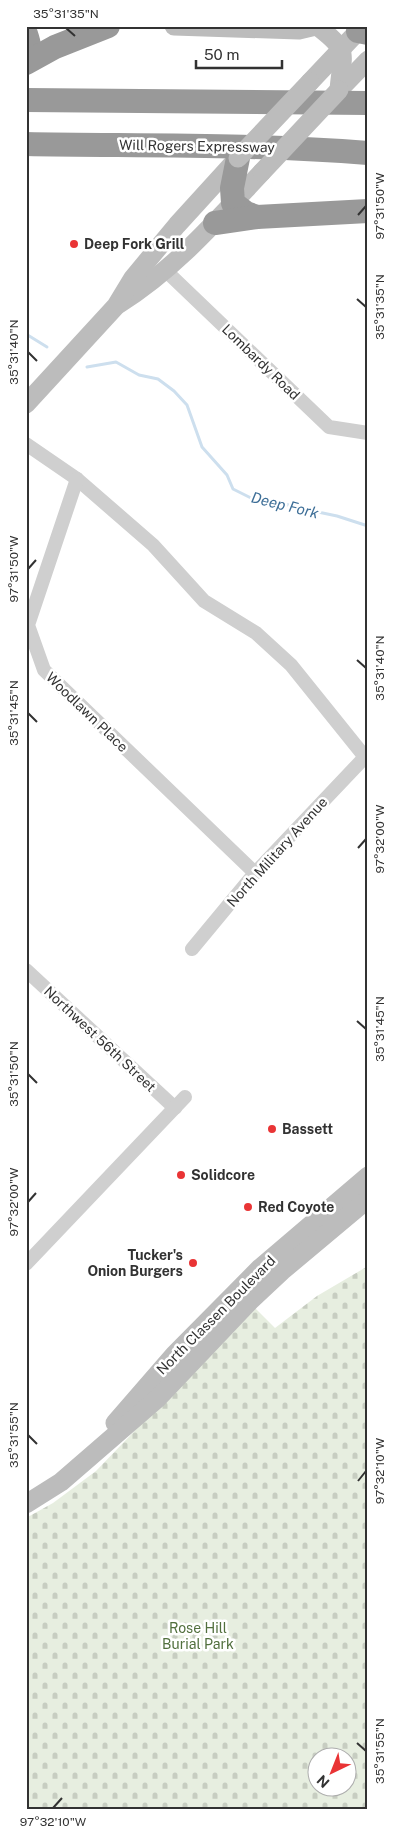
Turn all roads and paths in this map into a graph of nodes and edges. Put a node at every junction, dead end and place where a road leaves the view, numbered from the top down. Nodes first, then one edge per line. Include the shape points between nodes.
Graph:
1 (108, 26) edge
2 (174, 26) edge
3 (313, 27) edge
4 (363, 30) edge
5 (26, 34) edge
6 (341, 49) junction
7 (26, 57) edge
8 (368, 60) edge
9 (26, 63) edge
10 (323, 69) junction
11 (342, 85) junction
12 (26, 100) edge
13 (220, 102) junction
14 (368, 103) edge
15 (368, 120) edge
16 (26, 144) edge
17 (105, 144) junction
18 (368, 153) edge
19 (26, 157) edge
20 (233, 167) junction
21 (233, 203) junction
22 (368, 211) edge
23 (257, 217) junction
24 (215, 222) junction
25 (165, 270) junction
26 (116, 306) junction
27 (26, 404) edge
28 (368, 433) edge
29 (26, 444) edge
30 (77, 478) junction
31 (255, 873) junction
32 (192, 949) dead end
33 (26, 970) edge
34 (185, 1097) dead end
35 (175, 1108) junction
36 (368, 1176) edge
37 (368, 1199) edge
38 (339, 1211) junction
39 (26, 1263) edge
40 (26, 1504) edge

1 - 9 highway via 54,47
2 - 3 main road
3 - 4 main road
3 - 6 main road via 336,41
3 - 10 main road via 313,36 325,53
4 - 6 main road
5 - 7 highway via 30,44
6 - 10 main road
6 - 11 main road via 344,61
8 - 11 main road
10 - 20 main road, bridge
11 - 21 main road, bridge
12 - 13 highway
13 - 14 highway
13 - 15 highway
16 - 17 highway, Will Rogers Expressway
17 - 18 highway, Will Rogers Expressway via 301,148
17 - 19 highway
20 - 21 highway
20 - 26 main road via 177,224 133,278
21 - 23 highway
21 - 24 main road
22 - 23 highway
23 - 24 highway
24 - 25 main road
25 - 26 main road
25 - 28 street, Lombardy Road via 329,427
26 - 27 main road
29 - 30 street
30 - 31 street, Woodlawn Place via 28,625 44,670
30 - 31 street, North Military Avenue via 153,544 204,601 256,633 291,665 365,757
31 - 32 street, North Military Avenue
33 - 35 street, Northwest 56th Street
34 - 35 street
35 - 39 street
36 - 38 main road, North Classen Boulevard
37 - 38 main road, North Classen Boulevard
38 - 40 main road, North Classen Boulevard via 158,1398 78,1468

